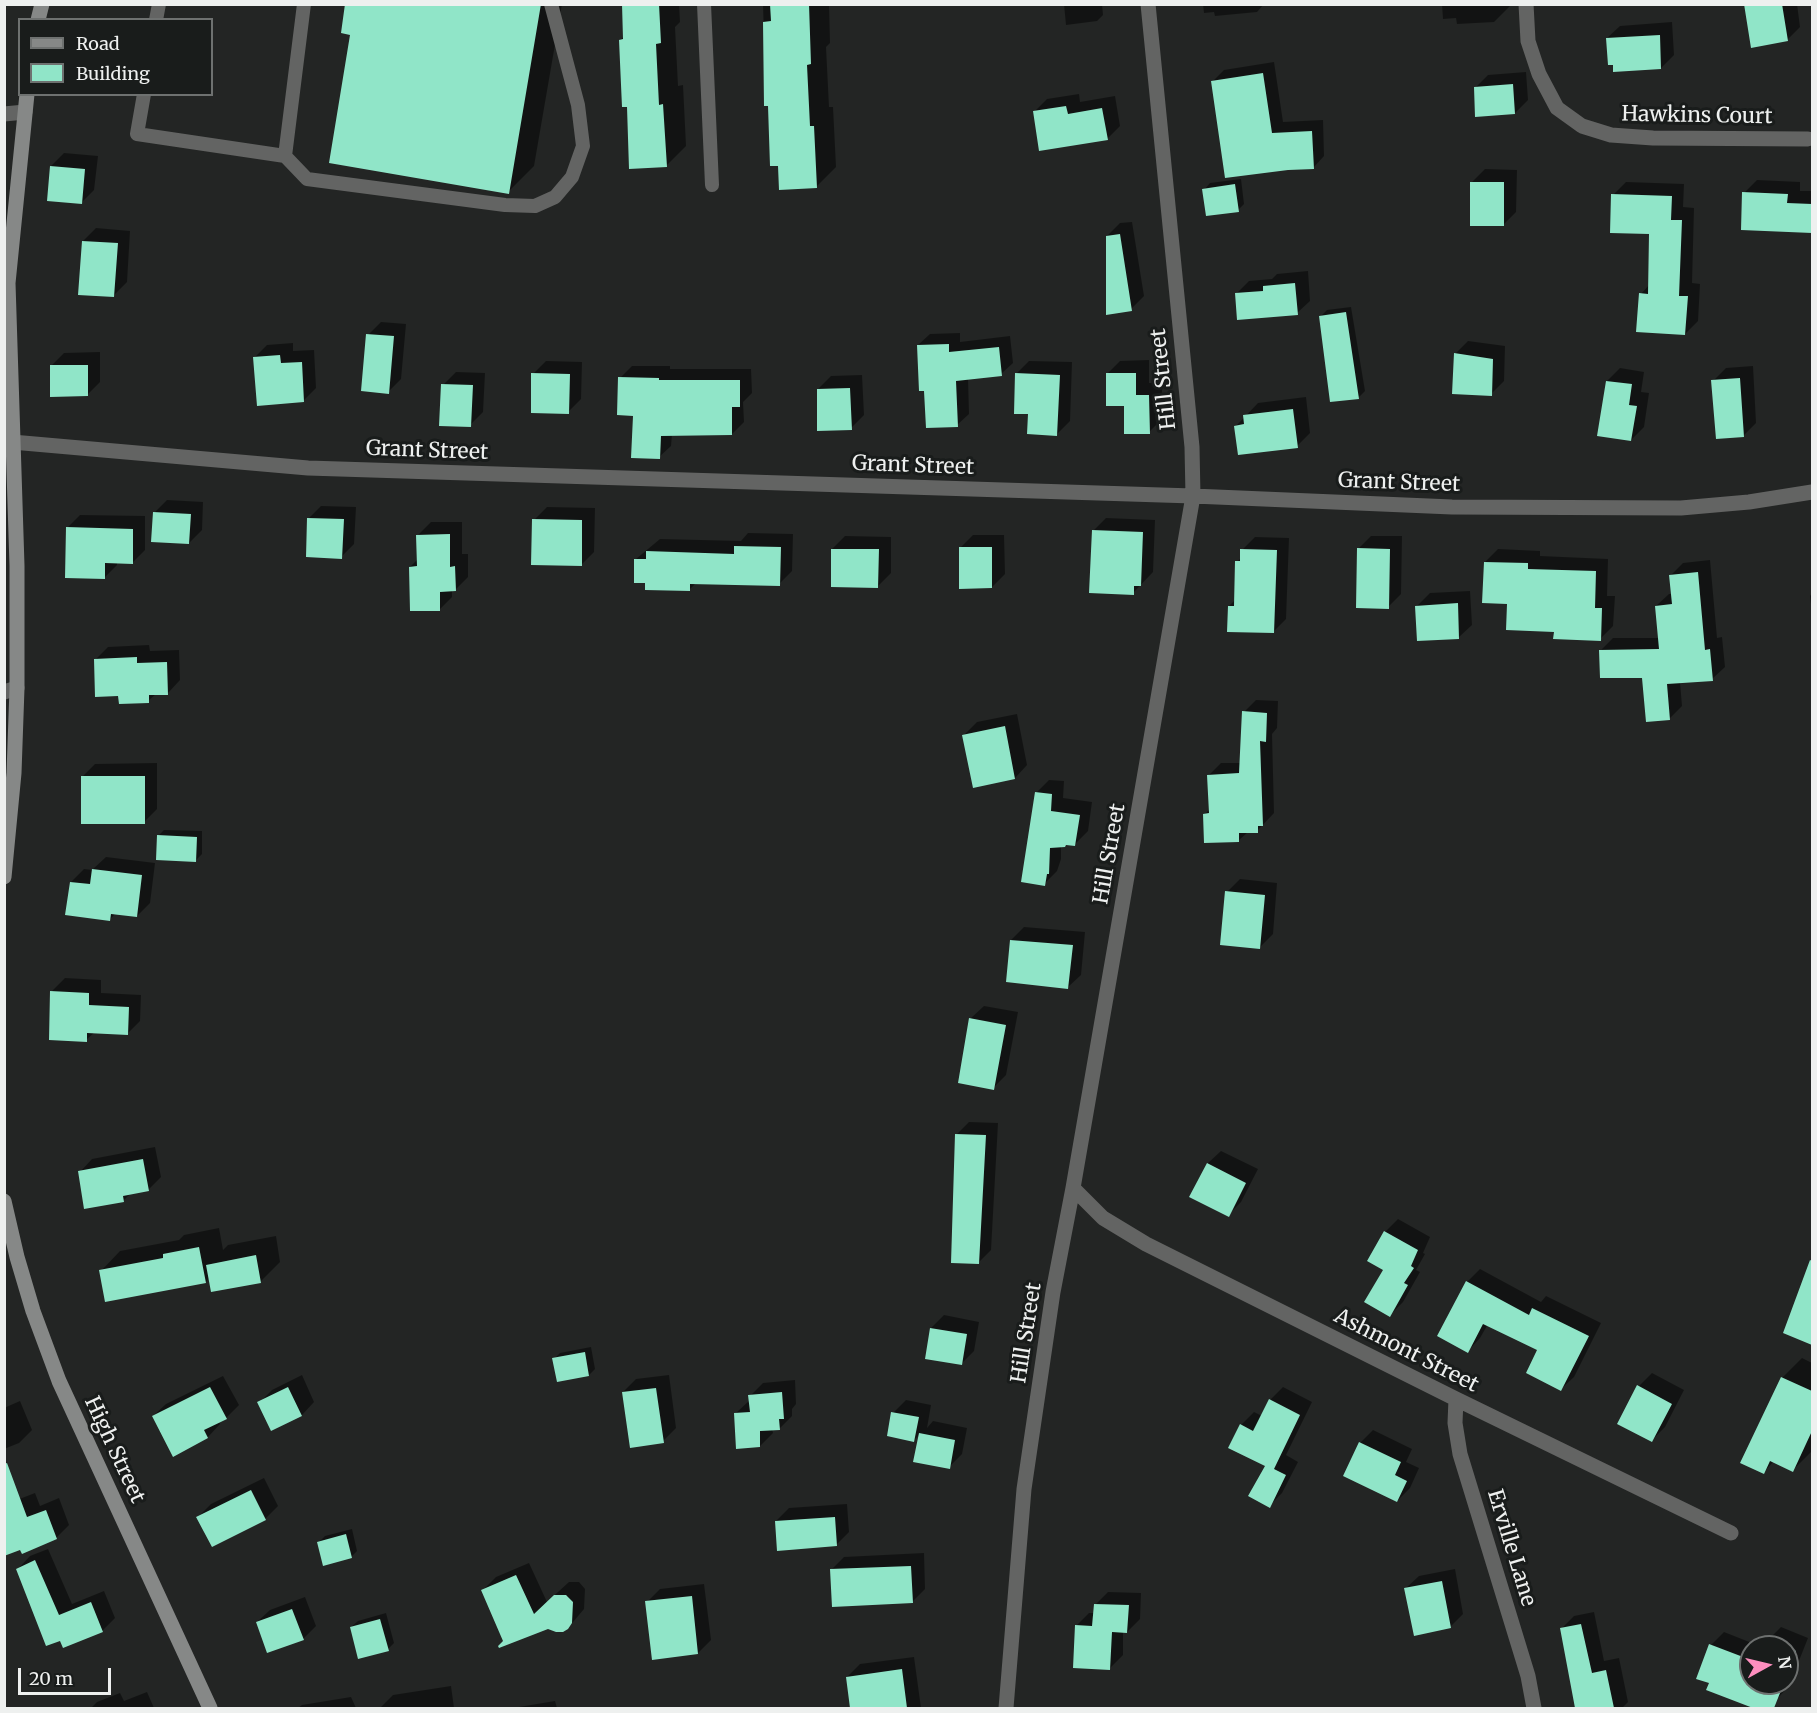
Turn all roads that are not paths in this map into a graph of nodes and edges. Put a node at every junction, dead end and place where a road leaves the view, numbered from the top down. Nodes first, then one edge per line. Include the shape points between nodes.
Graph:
1 (304, 4) edge
2 (551, 4) edge
3 (704, 4) edge
4 (1148, 4) edge
5 (1526, 4) edge
6 (27, 96) edge
7 (144, 96) edge
8 (25, 112) junction
9 (4, 114) edge
10 (1808, 139) dead end
11 (285, 156) junction
12 (712, 185) dead end
13 (6, 283) edge
14 (12, 442) junction
15 (1812, 492) edge
16 (1193, 496) junction
17 (11, 690) edge
18 (4, 877) edge
19 (1073, 1188) junction
20 (4, 1201) edge
21 (1456, 1400) junction
22 (1731, 1533) dead end
23 (210, 1708) edge
24 (1006, 1708) edge
25 (1534, 1708) edge

1 - 11 lane
2 - 11 lane via 578,105 583,146 572,177 555,197 535,206 505,205 307,179
3 - 12 lane
4 - 16 street, Hill Street via 1192,447
5 - 10 street, Hawkins Court via 1528,41 1539,74 1557,108 1582,126 1611,135 1653,138
6 - 8 main road
7 - 11 lane via 137,134
8 - 9 street
8 - 13 main road
13 - 14 main road
14 - 16 street, Grant Street via 308,468
14 - 17 main road via 17,566
15 - 16 street, Grant Street via 1681,508 1452,507
16 - 19 street, Hill Street
17 - 18 main road via 14,773
19 - 21 street, Ashmont Street via 1103,1218 1146,1244
19 - 24 street, Hill Street via 1053,1292 1024,1489
20 - 23 main road, High Street via 30,1300 59,1381
21 - 22 street, Ashmont Street
21 - 25 street, Erville Lane via 1460,1454 1528,1676

